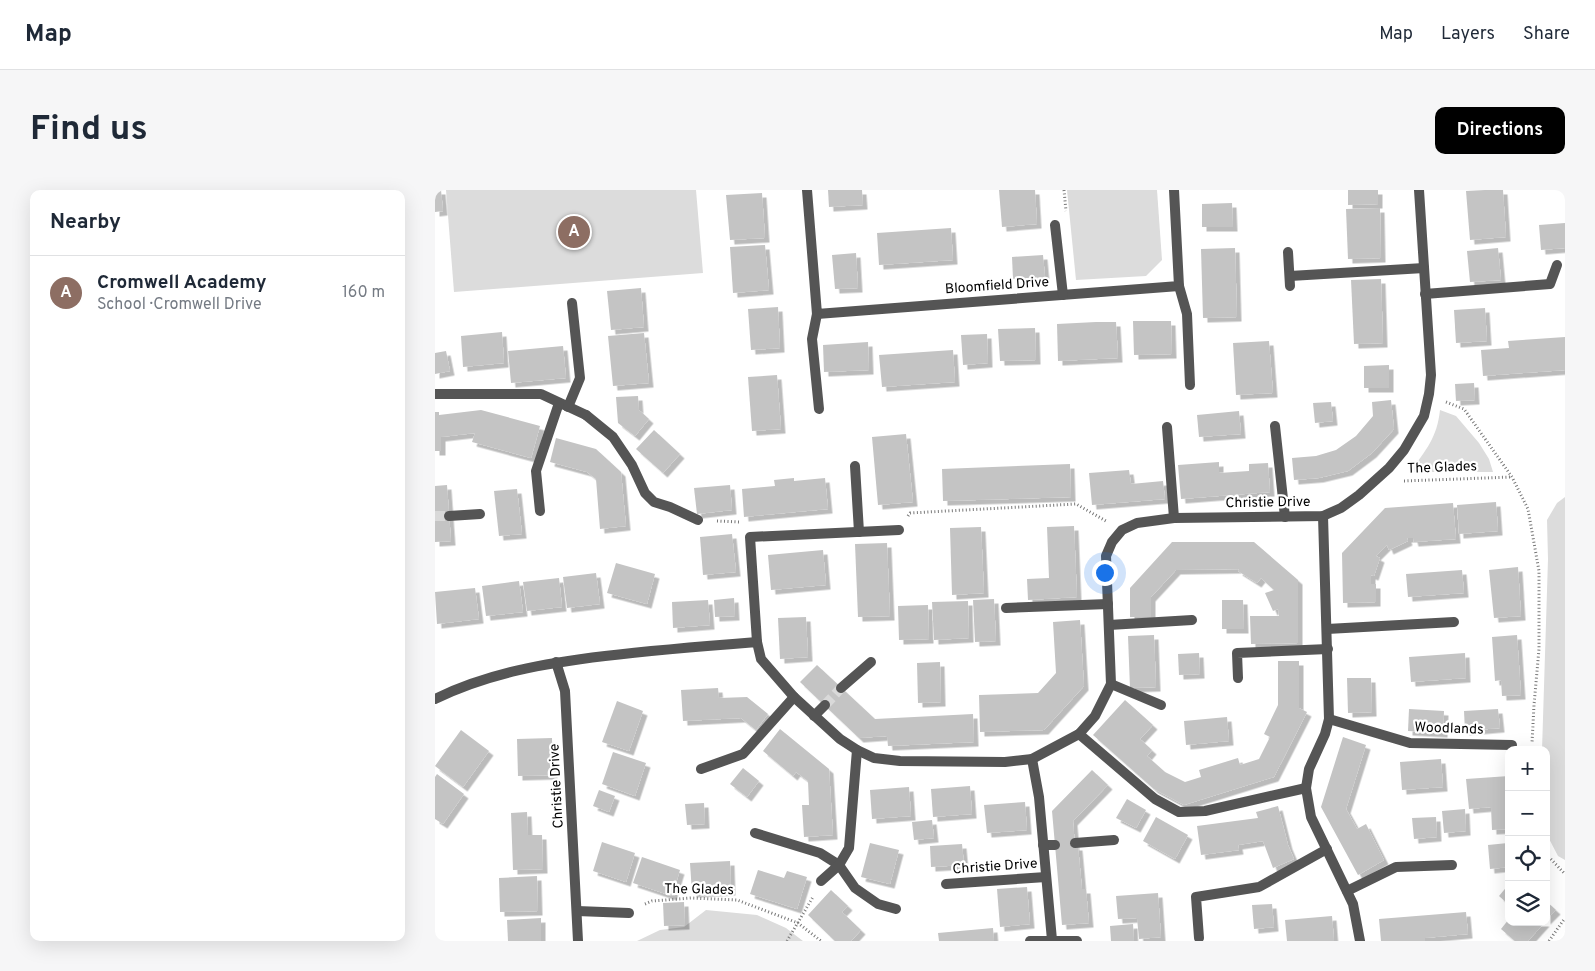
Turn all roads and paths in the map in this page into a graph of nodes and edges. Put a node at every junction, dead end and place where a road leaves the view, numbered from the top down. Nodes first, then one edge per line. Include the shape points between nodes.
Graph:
1 (807, 190) edge
2 (1174, 190) edge
3 (1419, 190) edge
4 (1055, 225) dead end
5 (1288, 252) dead end
6 (1557, 265) dead end
7 (1424, 268) junction
8 (1179, 286) junction
9 (1425, 294) junction
10 (1063, 295) junction
11 (572, 303) dead end
12 (817, 314) junction
13 (1191, 385) dead end
14 (435, 394) edge
15 (1429, 394) junction
16 (563, 405) junction
17 (819, 409) dead end
18 (1275, 426) dead end
19 (1167, 427) dead end
20 (855, 466) dead end
21 (1512, 477) junction
22 (1373, 482) junction
23 (540, 511) dead end
24 (480, 514) dead end
25 (449, 516) tunnel mouth
26 (1323, 516) junction
27 (1285, 517) junction
28 (1174, 518) junction
29 (698, 520) joint
30 (899, 530) joint
31 (1122, 530) junction
32 (859, 532) junction
33 (750, 537) junction
34 (1108, 604) junction
35 (1005, 608) dead end
36 (1192, 620) dead end
37 (1454, 622) dead end
38 (1109, 626) junction
39 (1327, 629) junction
40 (757, 642) junction
41 (1328, 649) junction
42 (556, 662) junction
43 (871, 662) dead end
44 (1238, 678) dead end
45 (1111, 684) junction
46 (841, 688) tunnel mouth
47 (793, 698) junction
48 (435, 699) edge
49 (825, 705) tunnel mouth
50 (1161, 706) dead end
51 (814, 716) junction
52 (1329, 719) junction
53 (1079, 734) junction
54 (1511, 745) dead end
55 (1532, 746) edge
56 (857, 750) junction
57 (1032, 758) junction
58 (701, 769) dead end
59 (1306, 788) junction
60 (755, 833) dead end
61 (1114, 840) dead end
62 (1075, 843) dead end
63 (1055, 844) dead end
64 (1043, 845) junction
65 (1327, 850) junction
66 (1550, 858) edge
67 (1452, 864) dead end
68 (839, 865) junction
69 (1565, 874) edge
70 (1046, 877) junction
71 (821, 881) joint
72 (947, 884) dead end
73 (1347, 890) junction
74 (896, 908) dead end
75 (577, 911) junction
76 (629, 913) joint
77 (1565, 918) edge
78 (798, 923) junction
79 (1199, 938) dead end
80 (1052, 940) edge
81 (579, 941) edge
82 (787, 941) edge
83 (821, 941) edge
84 (1029, 941) edge
85 (1077, 941) edge
86 (1360, 941) edge
87 (1549, 941) edge

1 - 12 street
2 - 8 street
3 - 7 street, Christie Drive
4 - 10 street
5 - 7 street via 1290,281
6 - 9 street via 1550,284
7 - 9 street, Christie Drive
8 - 10 street, Bloomfield Drive
8 - 13 street via 1187,314
9 - 15 street, Christie Drive via 1431,375
10 - 12 street, Bloomfield Drive
11 - 16 street via 580,378
12 - 17 street via 812,339
14 - 16 street via 541,394
15 - 21 path via 1463,409
15 - 22 street, Christie Drive via 1425,416 1404,450
16 - 23 street via 536,470
16 - 29 street via 586,416 613,437 654,502
18 - 27 street
19 - 28 street
20 - 32 street
21 - 22 path, The Glades
21 - 55 path via 1528,509 1539,571 1539,649
22 - 26 street, Christie Drive via 1341,508
24 - 25 street
26 - 27 street, Christie Drive
26 - 39 street
27 - 28 street, Christie Drive
28 - 31 street, Christie Drive via 1137,523
29 - 33 path via 740,521
30 - 31 path via 910,512 1076,504
30 - 32 street
31 - 34 street via 1111,542 1106,556
32 - 33 street
33 - 40 street
34 - 35 street
34 - 38 street
36 - 38 street
37 - 39 street
38 - 45 street
39 - 41 street
40 - 42 street via 651,650
40 - 47 street via 761,659
41 - 44 street via 1237,653
41 - 52 street
42 - 48 street via 479,680
42 - 75 street, Christie Drive via 565,691
43 - 46 street
45 - 50 street
45 - 53 street via 1095,716
47 - 51 street
47 - 58 street via 743,754
49 - 51 street
51 - 56 street
52 - 54 street, Woodlands via 1410,743
52 - 59 street via 1309,769
53 - 57 street
53 - 59 street via 1155,799 1179,812 1205,811
56 - 57 street via 874,758 900,761 1005,762
56 - 68 street via 849,848
57 - 64 street, Christie Drive
59 - 65 street via 1311,816
60 - 68 street via 820,853
61 - 62 street
63 - 64 street
64 - 70 street, Christie Drive
65 - 73 street
65 - 79 street via 1259,887 1196,897
66 - 69 path
67 - 73 street via 1396,867
68 - 71 street
68 - 74 street via 855,888 878,904
70 - 72 street, Christie Drive
70 - 80 street, Christie Drive
71 - 78 path
73 - 86 street
75 - 76 street
75 - 81 street, Christie Drive
76 - 78 path, The Glades via 652,901 691,898 737,900
77 - 87 path
78 - 82 path
78 - 83 path, The Glades
80 - 84 street
80 - 85 street

